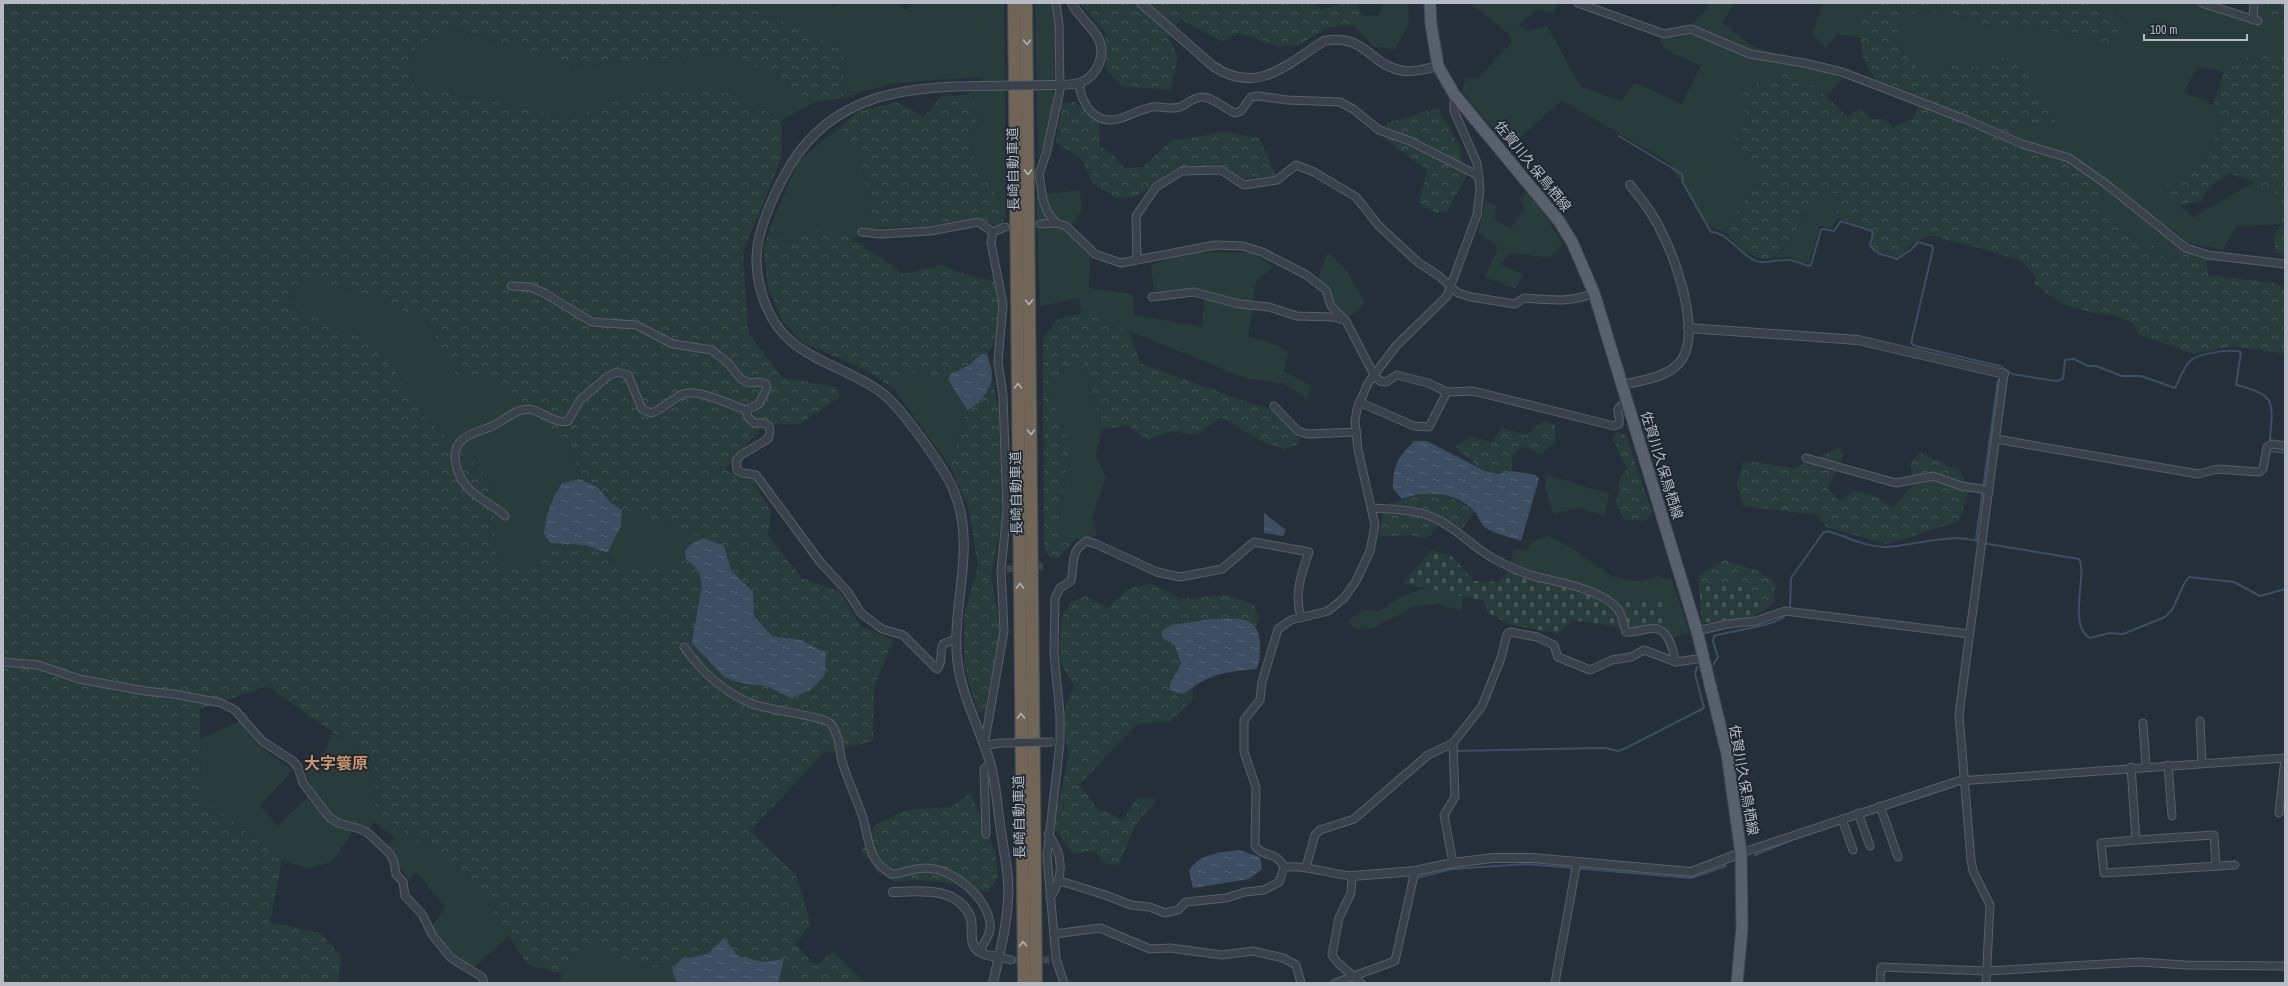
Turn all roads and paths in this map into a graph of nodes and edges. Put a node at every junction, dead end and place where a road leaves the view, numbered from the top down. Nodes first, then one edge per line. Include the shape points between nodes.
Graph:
1 (1014, 3) edge
2 (1026, 3) edge
3 (1056, 3) edge
4 (1072, 3) edge
5 (1141, 3) edge
6 (1430, 3) edge
7 (1578, 3) edge
8 (2202, 3) edge
9 (2254, 3) edge
10 (1438, 66) junction
11 (1079, 83) junction
12 (1057, 85) junction
13 (1454, 94) junction
14 (1479, 176) junction
15 (1630, 185) dead end
16 (1056, 223) junction
17 (1040, 224) tunnel mouth
18 (1005, 227) tunnel mouth
19 (862, 232) dead end
20 (993, 232) junction
21 (1137, 260) junction
22 (2285, 264) edge
23 (511, 286) dead end
24 (1452, 287) junction
25 (1594, 293) junction
26 (1152, 297) dead end
27 (1346, 320) junction
28 (1688, 328) junction
29 (2004, 374) joint
30 (1374, 375) junction
31 (1622, 385) junction
32 (1447, 392) junction
33 (1359, 402) junction
34 (1627, 402) junction
35 (1274, 406) dead end
36 (746, 410) junction
37 (1356, 432) junction
38 (1996, 439) junction
39 (2285, 446) edge
40 (1806, 458) dead end
41 (1989, 490) junction
42 (1372, 508) junction
43 (505, 516) dead end
44 (1301, 617) junction
45 (1696, 631) junction
46 (1970, 634) junction
47 (956, 639) junction
48 (684, 647) dead end
49 (1703, 658) junction
50 (3, 662) edge
51 (1676, 662) junction
52 (2200, 721) dead end
53 (2143, 723) dead end
54 (1056, 742) junction
55 (1453, 743) junction
56 (984, 746) junction
57 (2285, 758) edge
58 (2202, 762) junction
59 (990, 763) junction
60 (2168, 765) junction
61 (2146, 766) junction
62 (2131, 767) junction
63 (1964, 780) junction
64 (1880, 806) junction
65 (2280, 813) dead end
66 (2172, 816) dead end
67 (1860, 817) junction
68 (1842, 819) junction
69 (986, 834) dead end
70 (1048, 834) junction
71 (2136, 840) junction
72 (1870, 846) dead end
73 (1853, 850) dead end
74 (1741, 853) junction
75 (1898, 857) dead end
76 (1577, 862) junction
77 (1453, 863) junction
78 (2216, 865) junction
79 (2235, 865) dead end
80 (1306, 867) junction
81 (1284, 868) junction
82 (1415, 871) junction
83 (1352, 876) junction
84 (1060, 881) junction
85 (892, 892) dead end
86 (1050, 898) junction
87 (1054, 934) junction
88 (980, 952) junction
89 (999, 957) junction
90 (1011, 960) tunnel mouth
91 (2285, 966) edge
92 (1987, 971) junction
93 (1354, 977) junction
94 (484, 983) edge
95 (993, 983) edge
96 (1024, 983) edge
97 (1036, 983) edge
98 (1064, 983) edge
99 (1300, 983) edge
100 (1335, 983) edge
101 (1361, 983) edge
102 (1555, 983) edge
103 (1737, 983) edge
104 (1880, 983) edge
105 (1986, 983) edge

96 -> 1 highway, 長崎自動車道
2 -> 97 highway, 長崎自動車道
3 - 12 street via 1059,24
4 - 11 street via 1098,38 1101,52 1100,63 1095,72
5 - 10 street via 1213,66 1226,75 1239,79 1270,75 1324,41 1334,39 1345,39 1359,44 1387,65 1404,71 1418,71
6 - 10 main road, 佐賀川久保鳥栖線
7 - 22 street via 1664,34 1690,29 1750,54 1842,72 1968,120 2022,144 2069,158 2186,248 2228,258
8 - 9 street via 2255,20
10 - 13 main road, 佐賀川久保鳥栖線
11 - 12 street
11 - 14 street via 1083,103 1090,112 1106,120 1116,120 1153,107 1182,106 1194,98 1203,97 1235,113 1241,111 1251,97 1258,96 1340,102 1379,130 1410,141
12 - 16 street via 1046,154 1039,174 1043,200 1048,213
12 - 47 street, bridge via 935,86 900,91 841,114 822,126 803,145 789,166 758,238 760,282 766,306 776,326 791,342 808,354 869,383 885,395 898,409 954,490 965,529
13 - 14 street via 1454,111 1477,163
13 - 25 main road, 佐賀川久保鳥栖線 via 1559,222 1572,242
14 - 24 street via 1477,215
15 - 28 street via 1650,210 1675,260 1686,305
16 - 17 street
16 - 21 street via 1069,228 1099,256 1121,263
18 - 20 street
19 - 20 street via 880,234 930,231 978,222
20 - 56 street via 991,244 1003,304 998,362 1003,396 1007,511 1004,631
21 - 24 street via 1136,216 1156,187 1182,171 1221,170 1244,185 1277,180 1296,165 1314,172 1356,197 1379,226 1419,263
21 - 27 street via 1215,245 1237,245 1254,249 1315,280 1326,290 1331,306
23 - 36 street via 530,287 544,293 592,322 636,325 673,344 712,350 728,363 741,379 749,383 766,384 766,392 759,404
24 - 25 street via 1471,297 1515,304 1524,298 1561,302
24 - 30 street via 1447,296 1396,346
25 - 31 main road, 佐賀川久保鳥栖線
26 - 27 street via 1194,292 1239,304 1270,307 1297,316
27 - 30 street
28 - 29 street via 1858,340
28 - 31 street via 1688,348 1684,359 1676,367 1665,373
29 - 38 street
30 - 32 street via 1380,381 1386,382 1396,375 1428,383
30 - 33 street
31 - 34 main road, 佐賀川久保鳥栖線
32 - 33 street via 1429,427 1414,426
32 - 34 street via 1473,391 1614,426 1619,424 1618,407
33 - 37 street via 1355,416
34 - 45 main road, 佐賀川久保鳥栖線
35 - 37 street via 1298,431 1308,434
36 - 43 street via 691,393 675,398 659,411 645,412 634,393 628,375 617,372 607,377 580,400 568,421 558,421 537,411 521,410 490,427 468,435 456,449 458,472 465,486
36 - 47 street via 754,423 769,426 770,432 768,439 741,455 736,461 737,470 756,475 821,563 847,591 861,614 882,629 907,638 938,668 941,664 943,644 947,640
37 - 42 street via 1362,473
38 - 39 street via 2198,474 2218,470 2259,472 2263,469 2270,445
38 - 41 street
40 - 41 street via 1896,483 1933,476 1961,486
41 - 46 street
42 - 44 street via 1375,525 1373,540 1351,590 1338,604 1328,610
42 - 51 street via 1401,509 1425,514 1450,527 1480,552 1498,562 1601,597 1620,612 1626,632 1650,628 1662,631 1669,639
44 - 54 street via 1297,607 1298,589 1309,552 1254,542 1216,572 1169,576 1087,541 1076,549 1071,581 1060,588 1055,598 1054,654 1060,714
44 - 81 street via 1285,623 1278,629 1262,682 1260,700 1244,720 1243,726 1244,752 1256,787 1255,846 1258,850 1278,857
45 - 46 street via 1756,621 1788,611
45 - 49 main road, 佐賀川久保鳥栖線
46 - 63 street via 1959,720
47 - 56 street via 963,690
48 - 88 street via 710,677 743,700 783,712 818,716 831,723 863,816 867,840 876,861 892,874 927,868 943,871 962,882 982,903 990,924 989,935
49 - 51 street
49 - 74 main road, 佐賀川久保鳥栖線 via 1727,754
50 - 94 street via 38,666 79,679 145,692 174,694 221,703 235,710 262,741 293,761 298,767 303,783 329,817 338,823 368,833 390,854 396,874 403,882 405,896 422,914 433,936 451,958 482,977
51 - 55 street via 1644,650 1631,657 1612,660 1590,670 1558,657 1554,645 1537,637 1510,632 1507,634 1501,658 1482,706
52 - 58 street
53 - 61 street
54 - 56 street, bridge via 999,743
54 - 70 street
55 - 77 street via 1455,798 1444,816
55 - 80 street via 1428,755 1354,819 1320,830 1315,835
56 - 59 street
57 - 58 street
57 - 65 street
58 - 60 street
59 - 69 street via 984,768
59 - 89 street via 1008,883 1006,920
60 - 61 street
60 - 66 street
61 - 62 street
62 - 63 street
62 - 71 street
63 - 64 street
63 - 92 street via 1972,871 1990,905
64 - 67 street
64 - 75 street
67 - 68 street
67 - 72 street
68 - 73 street
68 - 74 street
70 - 84 street via 1060,860
70 - 86 street
71 - 78 street via 2214,835
71 - 78 street via 2101,843 2104,873
74 - 76 street via 1691,872
74 - 103 main road, 佐賀川久保鳥栖線 via 1742,928
76 - 77 street via 1493,858
76 - 102 street
77 - 82 street
78 - 79 street
80 - 81 street
80 - 83 street
81 - 84 street via 1279,882 1274,887 1226,898 1186,902 1178,910 1166,914
82 - 83 street
82 - 93 street via 1395,960
83 - 93 street via 1349,899 1338,918 1332,955
84 - 86 street
85 - 88 street via 926,890 952,898 970,917 972,939
86 - 87 street
87 - 98 street via 1054,959
87 - 99 street via 1100,928 1150,949 1170,948 1222,955 1253,951 1296,964
88 - 89 street
89 - 90 street
89 - 95 street
91 - 92 street via 2139,962
92 - 104 street via 1881,967
92 - 105 street
93 - 100 street
93 - 101 street

